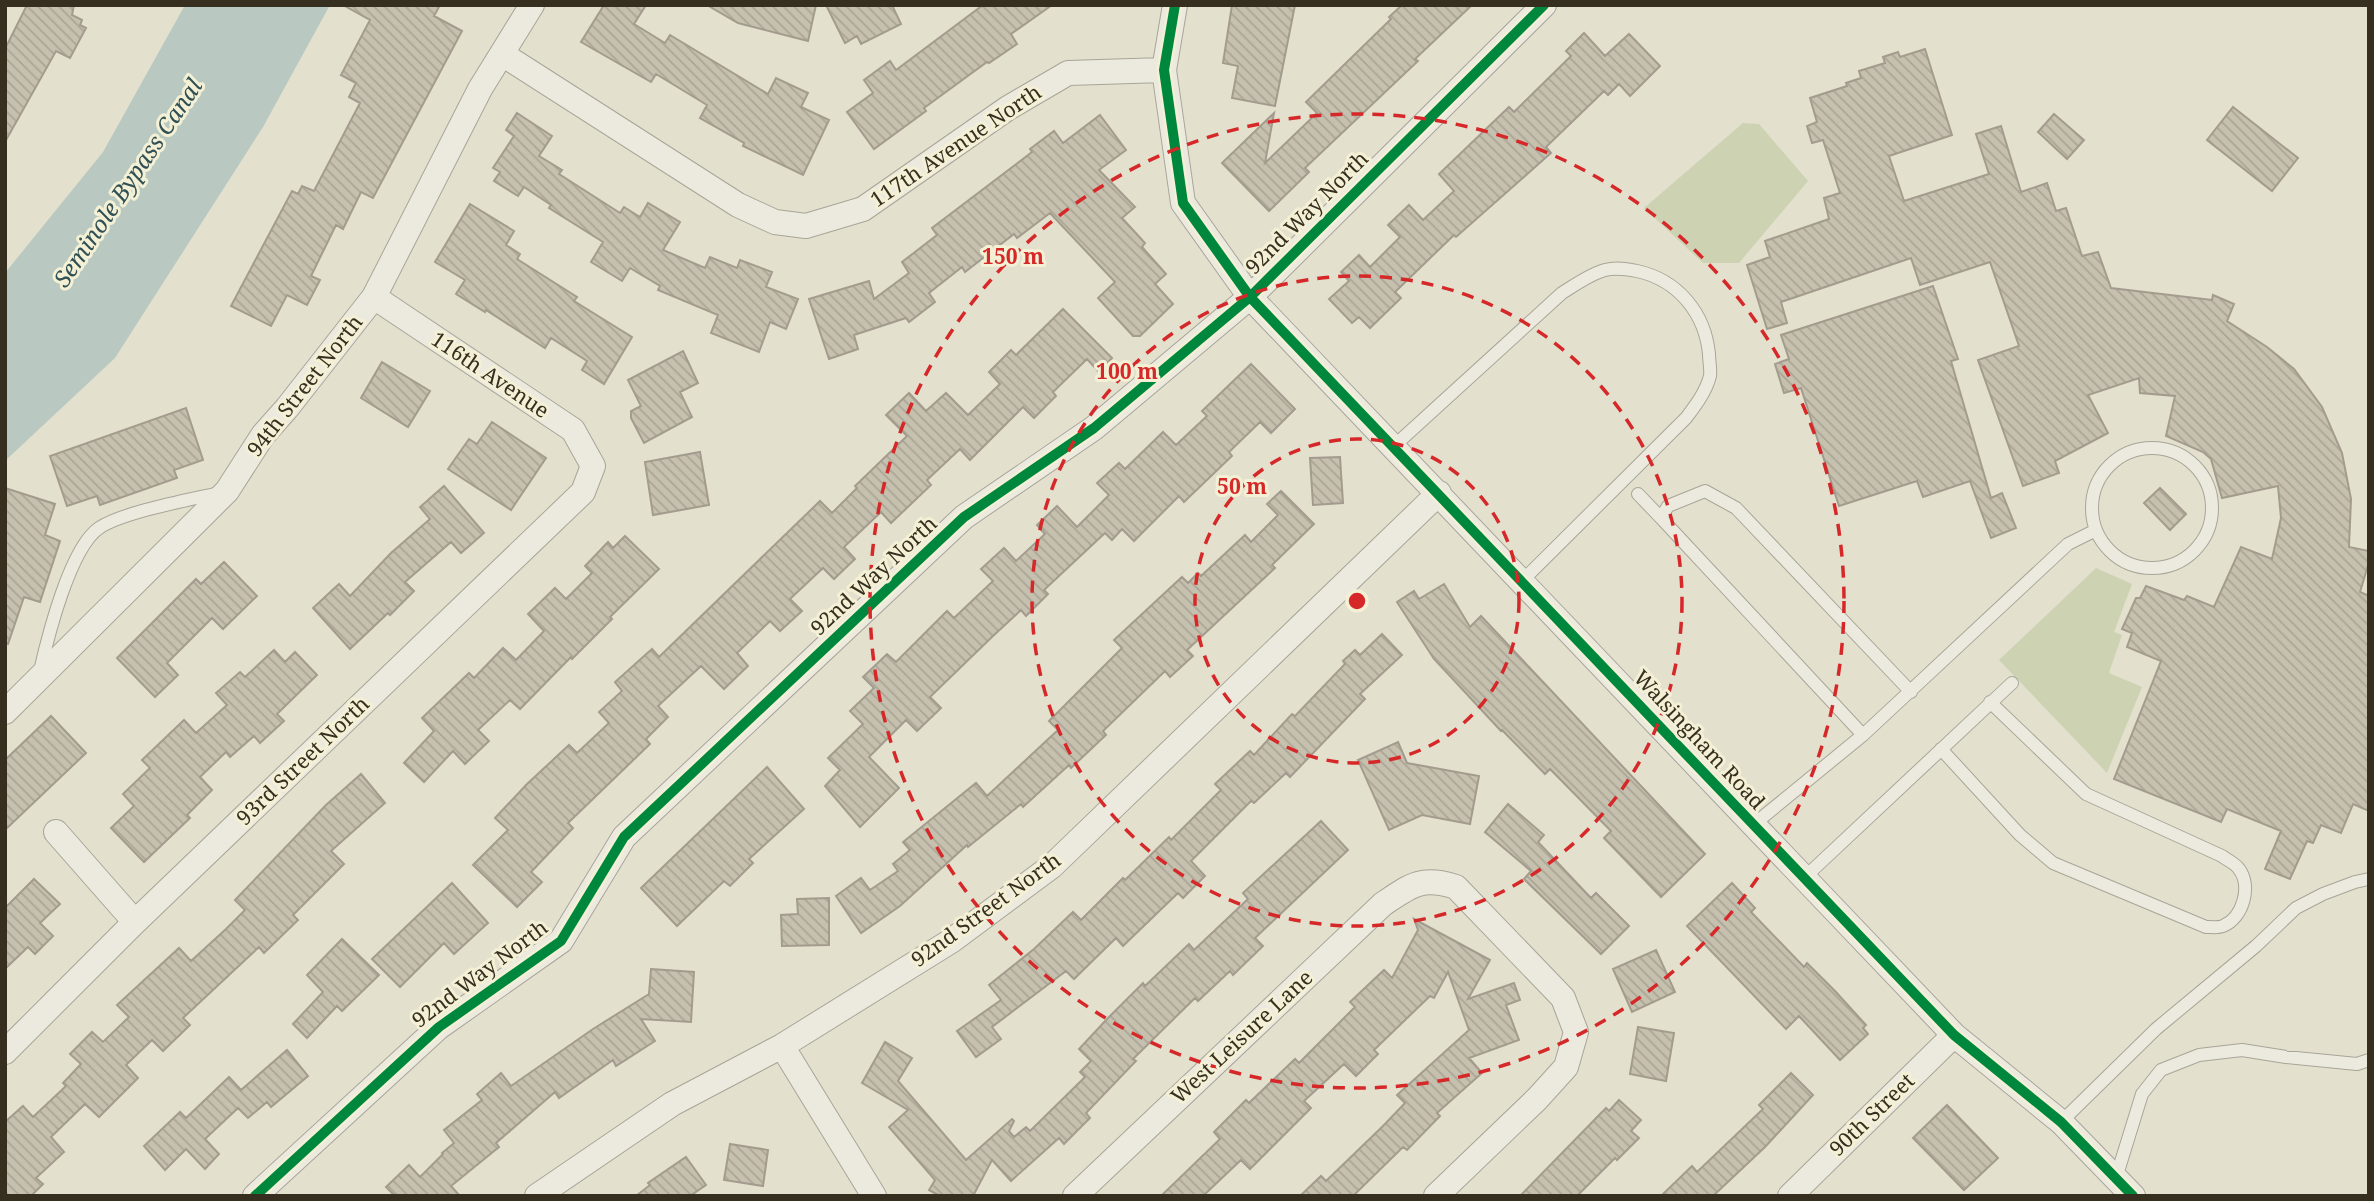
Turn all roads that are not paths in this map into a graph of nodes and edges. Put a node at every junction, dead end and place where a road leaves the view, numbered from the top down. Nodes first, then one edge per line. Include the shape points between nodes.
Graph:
1 (532, 5) edge
2 (1175, 5) edge
3 (1544, 5) edge
4 (502, 54) junction
5 (1164, 70) junction
6 (374, 297) junction
7 (1250, 297) junction
8 (1394, 447) junction
9 (593, 466) joint
10 (227, 491) junction
11 (1439, 493) junction
12 (1638, 494) dead end
13 (1661, 518) junction
14 (2096, 530) junction
15 (1522, 581) junction
16 (38, 678) junction
17 (2012, 682) dead end
18 (1912, 692) junction
19 (1990, 702) junction
20 (5, 712) edge
21 (1863, 735) junction
22 (1941, 749) junction
23 (1752, 825) junction
24 (56, 832) dead end
25 (1804, 878) junction
26 (2369, 879) edge
27 (135, 922) junction
28 (1954, 1035) junction
29 (782, 1046) junction
30 (5, 1052) edge
31 (2369, 1060) edge
32 (2061, 1122) junction
33 (2116, 1178) junction
34 (255, 1196) edge
35 (537, 1196) edge
36 (874, 1196) edge
37 (1075, 1196) edge
38 (1436, 1196) edge
39 (1790, 1196) edge
40 (2133, 1196) edge

1 - 4 street, 94th Street North
2 - 5 street, Walsingham Road
3 - 7 street, 92nd Way North
4 - 5 street, 117th Avenue North via 738,205 775,222 806,226 863,209 1068,73
4 - 6 street, 94th Street North
5 - 7 street, Walsingham Road via 1183,203
6 - 9 street, 116th Avenue via 573,430
6 - 10 street, 94th Street North via 263,435
7 - 8 street, Walsingham Road
7 - 34 street, 92nd Way North via 1094,428 964,517 624,837 561,940 439,1027
8 - 11 street, Walsingham Road
8 - 15 lane via 1562,293 1587,278 1623,268 1655,275 1680,292 1706,331 1710,375 1698,402
9 - 27 street, 93rd Street North via 583,492
10 - 16 street, 94th Street North
10 - 16 lane via 99,528 83,545 51,623
11 - 15 street, Walsingham Road
11 - 29 street, 92nd Street North via 1052,866 951,941
12 - 13 lane
13 - 18 lane via 1668,506 1705,491 1736,508
13 - 21 lane
14 - 14 lane via 2106,547 2139,567 2176,564 2205,539 2212,521 2208,483 2197,466 2180,453 2160,447 2139,448 2119,456 2104,470 2094,489
14 - 18 lane via 2068,544
15 - 23 street, Walsingham Road
16 - 20 street, 94th Street North
17 - 19 lane
18 - 21 lane
19 - 22 lane
19 - 22 lane via 2087,794 2222,856 2239,869 2247,887 2235,917 2223,926 2206,927 2053,863 2020,835
21 - 23 lane
22 - 25 lane
23 - 25 street, Walsingham Road
24 - 27 street
25 - 28 street, Walsingham Road
26 - 32 lane via 2296,908 2156,1029
27 - 30 street, 93rd Street North
28 - 32 street, Walsingham Road
28 - 39 street, 90th Street
29 - 35 street, 92nd Street North via 672,1104
29 - 36 street
31 - 33 lane via 2357,1063 2242,1050 2199,1055 2161,1070 2142,1094
32 - 33 street, Walsingham Road
33 - 40 street, Walsingham Road
37 - 38 street, West Leisure Lane via 1382,904 1413,884 1436,881 1456,887 1563,998 1576,1032 1566,1067

